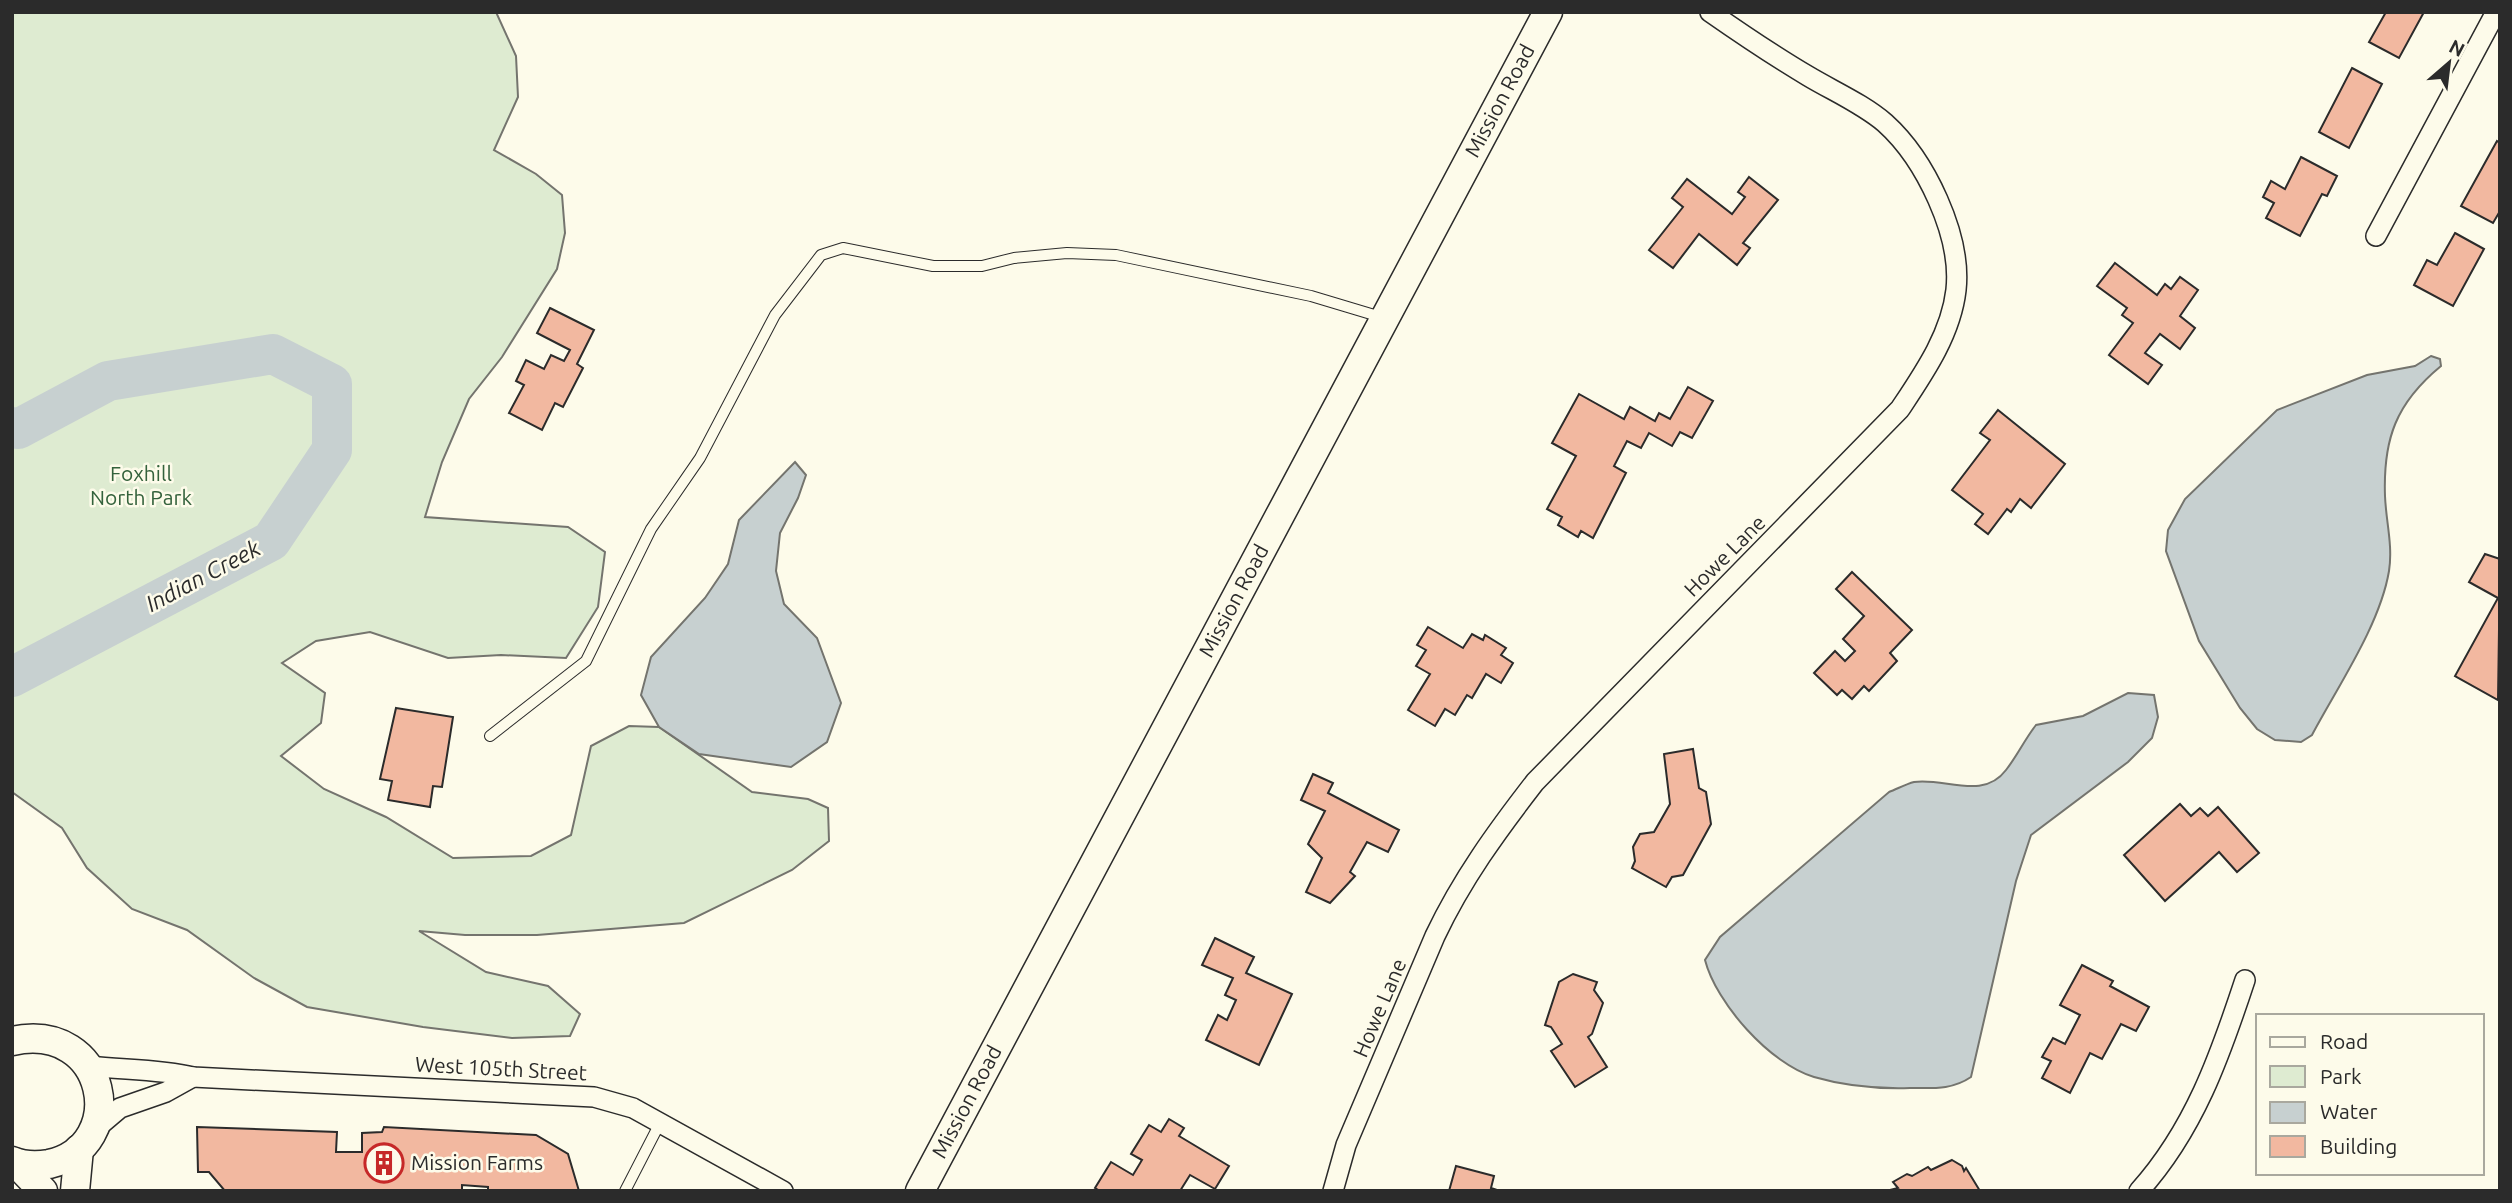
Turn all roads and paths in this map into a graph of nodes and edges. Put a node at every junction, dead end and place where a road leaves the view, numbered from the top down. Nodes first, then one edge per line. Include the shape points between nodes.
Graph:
1 (1548, 12) edge
2 (1710, 12) edge
3 (2496, 12) edge
4 (2376, 236) dead end
5 (1385, 318) junction
6 (490, 736) dead end
7 (2245, 980) dead end
8 (18, 1036) edge
9 (89, 1066) junction
10 (193, 1077) junction
11 (660, 1123) junction
12 (86, 1140) junction
13 (14, 1162) edge
14 (43, 1191) edge
15 (75, 1191) edge
16 (625, 1191) edge
17 (783, 1191) edge
18 (919, 1191) edge
19 (1333, 1191) edge
20 (2139, 1191) edge

1 - 5 main road, Mission Road
2 - 19 street, Howe Lane via 1750,42 1866,110 1913,155 1942,211 1953,250 1956,290 1948,323 1929,366 1894,415 1535,782 1489,841 1435,936 1346,1145
3 - 4 street
5 - 6 lane via 1311,296 1116,255 1066,253 982,266 933,267 842,248 821,255 775,316 700,458 651,529 586,661
5 - 18 main road, Mission Road
7 - 20 street via 2201,1099
8 - 9 main road via 54,1040 74,1050
9 - 10 street, West 105th Street via 164,1070
9 - 12 main road via 98,1087 99,1109
10 - 11 street, West 105th Street via 594,1097 633,1108
10 - 12 street via 120,1108
11 - 16 lane
11 - 17 street, West 105th Street
12 - 13 main road via 61,1161 38,1166
12 - 15 main road
13 - 14 main road

